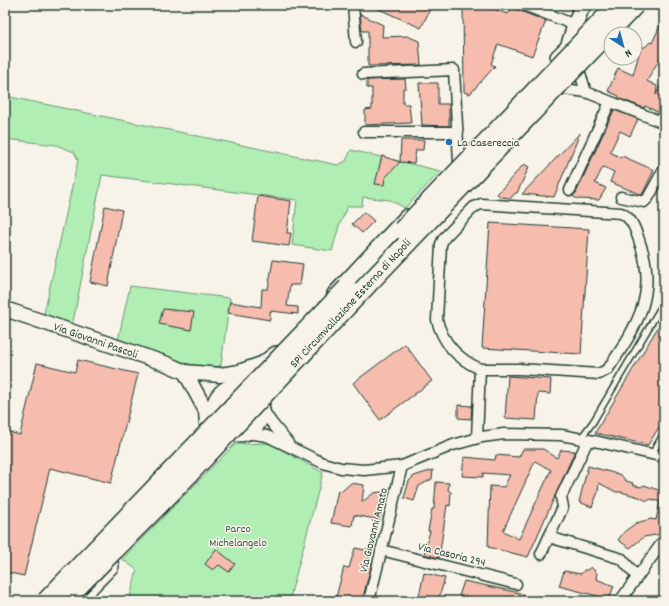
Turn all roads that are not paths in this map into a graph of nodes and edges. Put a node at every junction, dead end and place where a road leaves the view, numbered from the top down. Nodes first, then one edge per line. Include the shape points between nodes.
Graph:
1 (353, 5) edge
2 (524, 5) edge
3 (584, 5) edge
4 (587, 5) edge
5 (617, 5) edge
6 (635, 5) edge
7 (644, 5) edge
8 (575, 25) junction
9 (624, 26) edge
10 (603, 32) edge
11 (356, 42) dead end
12 (603, 48) edge
13 (580, 73) junction
14 (363, 74) dead end
15 (564, 89) junction
16 (586, 92) junction
17 (610, 102) junction
18 (664, 123) edge
19 (364, 132) dead end
20 (458, 132) junction
21 (459, 162) junction
22 (664, 169) edge
23 (570, 190) dead end
24 (621, 196) dead end
25 (664, 302) edge
26 (5, 309) edge
27 (480, 369) junction
28 (185, 372) junction
29 (240, 372) junction
30 (220, 375) junction
31 (233, 388) junction
32 (262, 408) junction
33 (212, 418) junction
34 (241, 433) junction
35 (664, 433) edge
36 (477, 438) junction
37 (585, 439) junction
38 (291, 447) junction
39 (652, 454) junction
40 (664, 457) edge
41 (402, 466) junction
42 (548, 537) junction
43 (664, 540) edge
44 (381, 550) junction
45 (541, 554) dead end
46 (637, 577) junction
47 (516, 584) dead end
48 (39, 601) edge
49 (46, 601) edge
50 (64, 601) edge
51 (77, 601) edge
52 (369, 601) edge
53 (620, 601) edge

1 - 11 street
2 - 8 street
3 - 8 main road
4 - 10 main road via 591,20
5 - 49 highway, SP1 Circumvallazione Esterna di Napoli, bridge
6 - 50 highway, SP1 Circumvallazione Esterna di Napoli, bridge via 178,486
7 - 9 main road
8 - 21 main road via 568,47
12 - 13 main road
13 - 15 main road
13 - 16 street
14 - 20 street via 454,70
15 - 16 street
15 - 32 main road
16 - 17 street
17 - 18 street
17 - 23 street
19 - 20 street
20 - 21 street
21 - 29 main road via 272,359
22 - 24 street via 644,202
25 - 37 lane
26 - 28 street, Via Giovanni Pascoli
27 - 27 street via 468,364 454,353 440,332 437,307 441,244 444,238 481,204 621,213 627,216 633,224 644,253 646,294 640,315 608,369 599,374
27 - 36 street
28 - 30 street, Via Giovanni Pascoli
28 - 33 street via 207,416
29 - 30 street, Via Giovanni Pascoli
29 - 31 main road
30 - 31 street
31 - 32 main road via 249,388 256,393
31 - 33 main road via 226,389 221,394
32 - 34 main road via 258,424
32 - 38 street
33 - 34 main road via 224,429
33 - 48 main road
34 - 38 street via 266,436
34 - 51 main road
35 - 39 lane
36 - 37 street via 504,434 561,435
36 - 41 street
37 - 39 street
37 - 42 street via 561,497 563,507
38 - 41 street via 322,463 341,468 364,470
39 - 40 street
41 - 44 street, Via Giovanni Amato
42 - 45 street
42 - 46 street via 622,559
43 - 46 street
44 - 47 street, Via Casoria 294
44 - 52 street, Via Giovanni Amato
46 - 53 street

